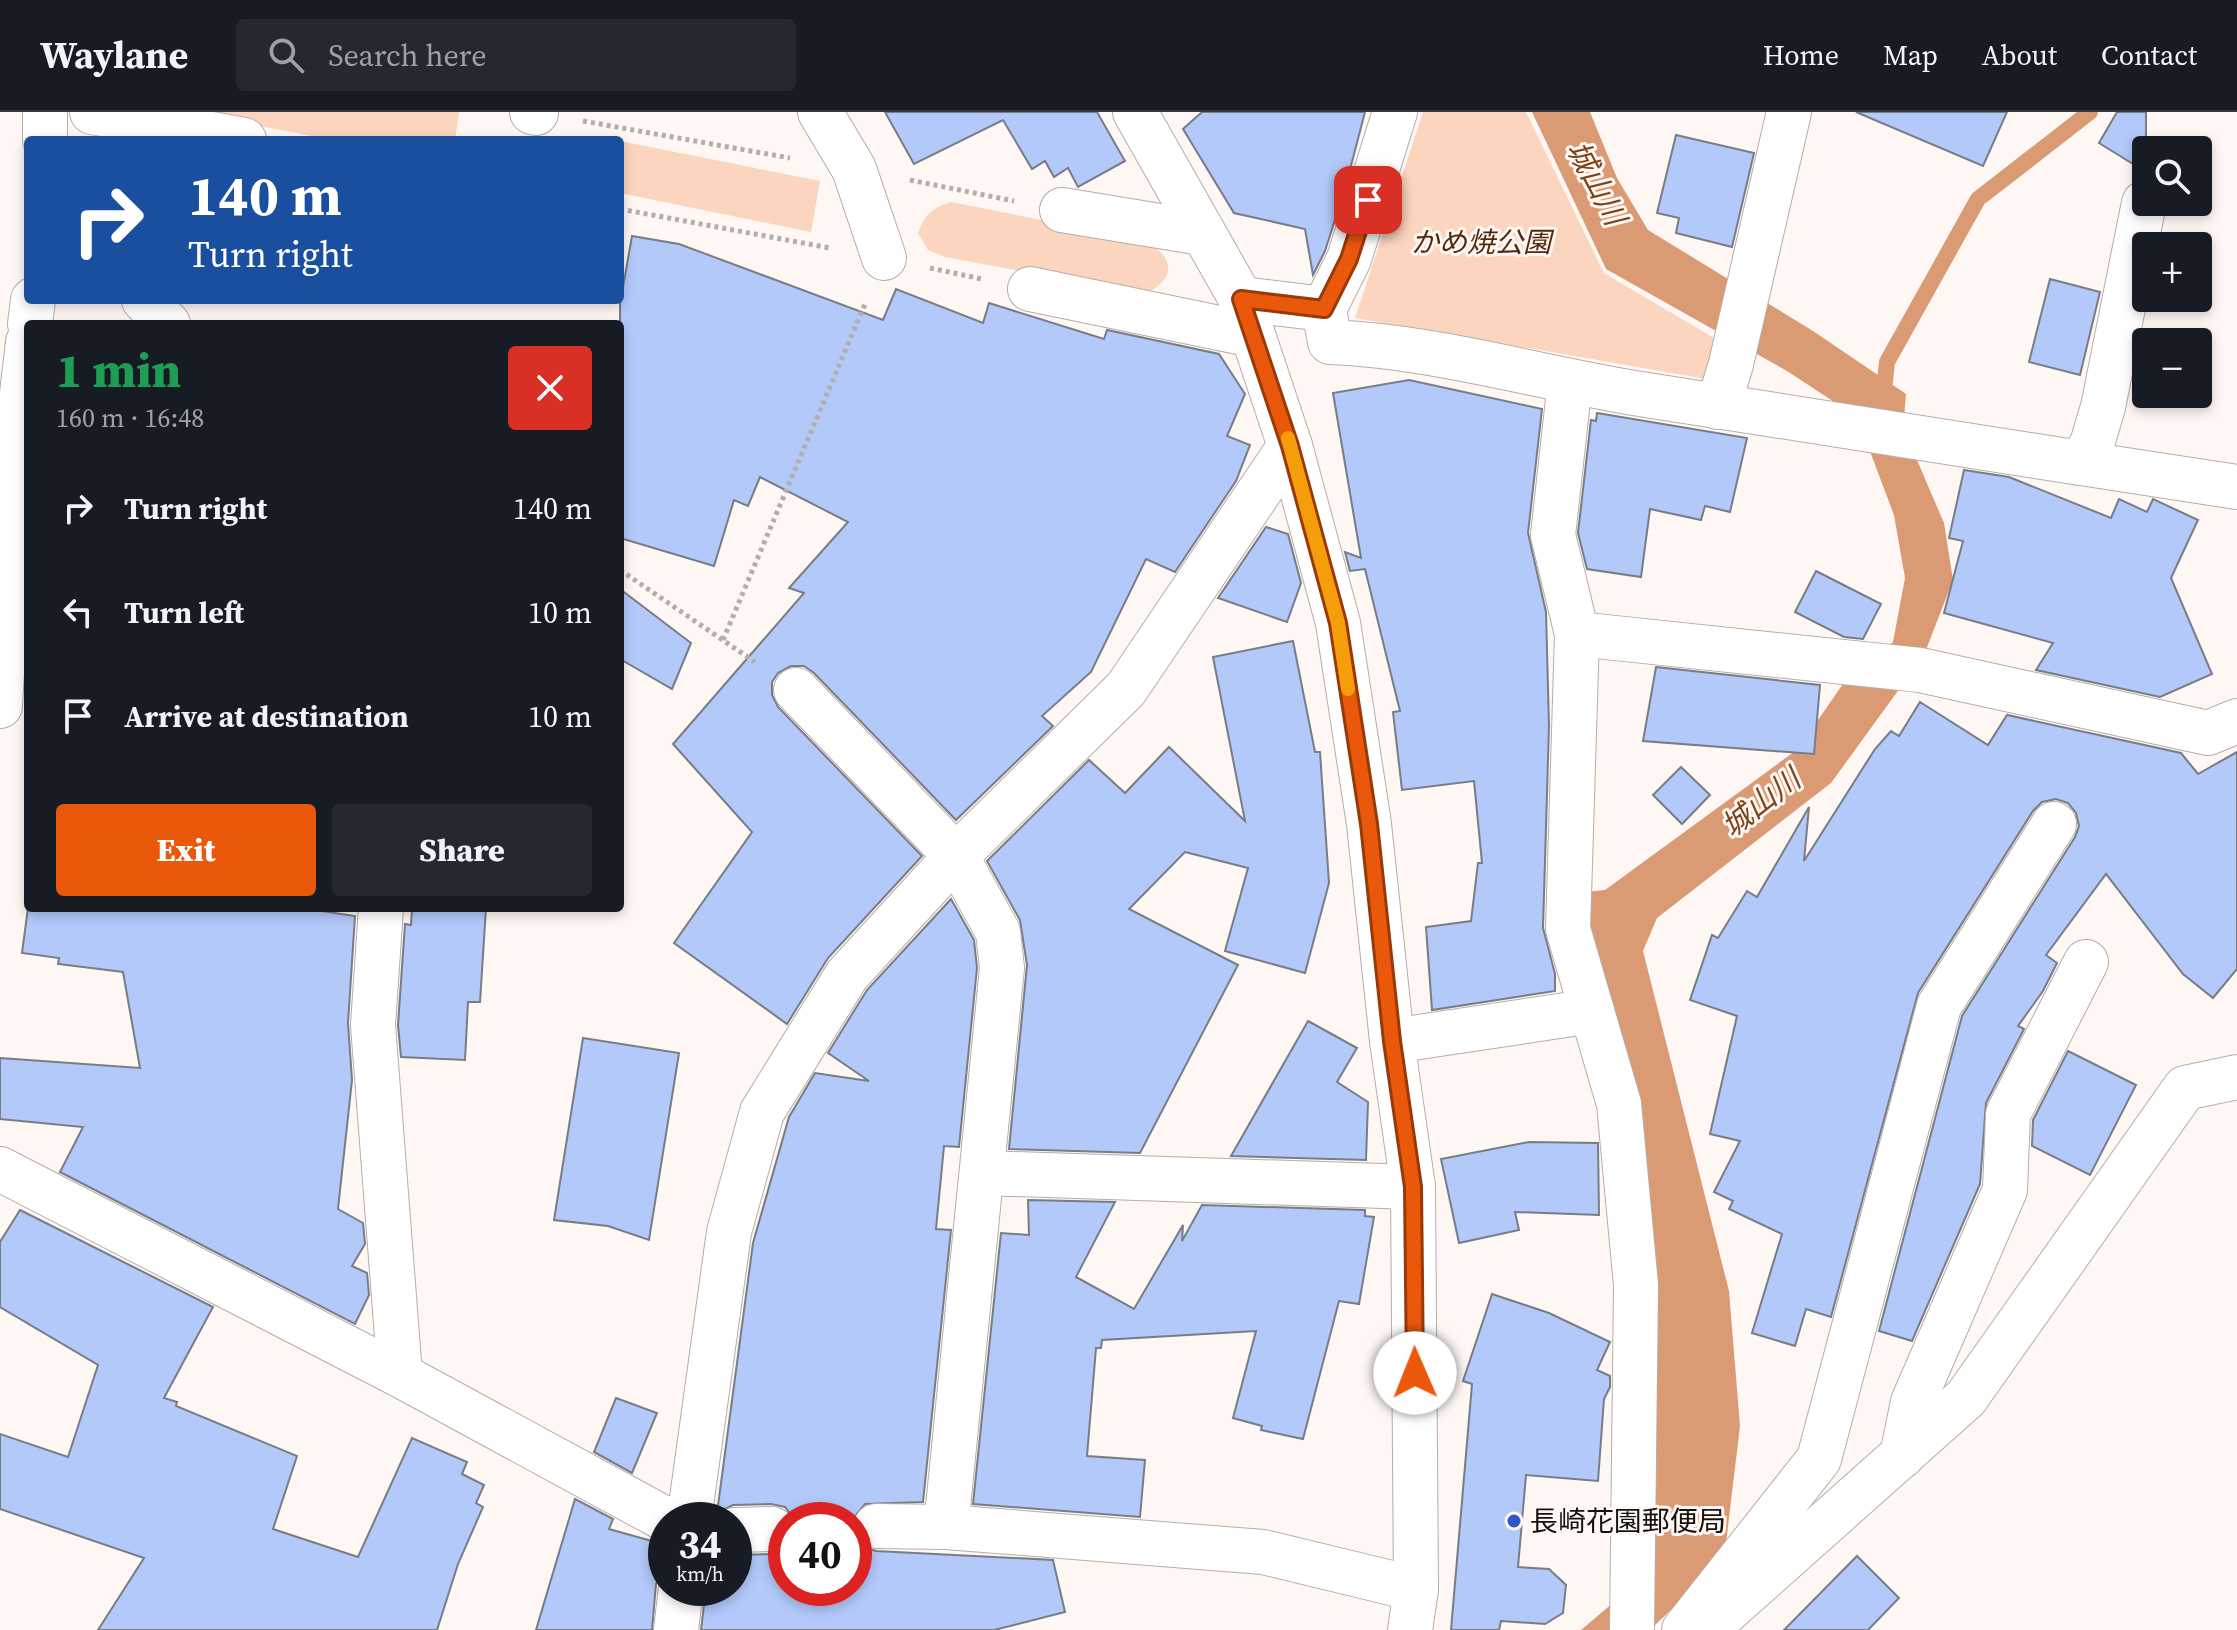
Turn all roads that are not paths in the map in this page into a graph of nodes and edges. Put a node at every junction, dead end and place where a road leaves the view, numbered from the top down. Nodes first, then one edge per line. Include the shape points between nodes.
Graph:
1 (45, 112) edge
2 (92, 112) edge
3 (820, 112) edge
4 (1135, 112) edge
5 (1395, 112) edge
6 (1789, 112) edge
7 (45, 136) edge
8 (222, 136) edge
9 (1062, 210) road end
10 (2141, 216) edge
11 (1202, 233) junction
12 (884, 258) road end
13 (1030, 289) road end
14 (148, 304) edge
15 (1324, 309) junction
16 (1247, 317) junction
17 (164, 320) edge
18 (24, 374) edge
19 (1570, 382) junction
20 (1718, 407) junction
21 (1290, 446) junction
22 (14, 453) edge
23 (2080, 463) junction
24 (2237, 487) edge
25 (1577, 634) junction
26 (796, 690) road end
27 (0, 706) edge
28 (2237, 721) edge
29 (2054, 824) dead end
30 (956, 856) junction
31 (381, 912) edge
32 (2086, 962) dead end
33 (1592, 1011) junction
34 (1392, 1041) junction
35 (2237, 1077) edge
36 (0, 1169) edge
37 (982, 1173) junction
38 (1413, 1187) junction
39 (400, 1375) junction
40 (1902, 1456) junction
41 (692, 1502) edge
42 (648, 1510) edge
43 (876, 1526) dead end
44 (946, 1527) junction
45 (679, 1606) edge
46 (1413, 1610) edge
47 (676, 1630) edge
48 (1632, 1630) edge
49 (1684, 1630) edge
50 (1705, 1630) edge

1 - 7 street
2 - 8 street
3 - 12 street via 854,169
4 - 11 street
5 - 15 street via 1349,259
6 - 20 street
9 - 11 street
10 - 23 street via 2103,407
11 - 16 street
13 - 16 street
14 - 17 street
15 - 16 street
15 - 19 street via 1330,342 1370,344
16 - 21 street
18 - 22 street
19 - 20 street
19 - 25 street via 1553,535
20 - 23 street
21 - 30 street via 1126,689
21 - 34 street via 1338,623 1369,824
22 - 27 street
23 - 24 street
25 - 28 street via 1920,670 2208,733
25 - 33 street via 1568,929
26 - 30 street
29 - 49 street via 1939,1006 1819,1459
30 - 37 street via 998,932 1002,968
30 - 41 street via 847,975 762,1112 729,1232
31 - 39 street via 373,1025
32 - 40 street via 2008,1114 2005,1190 1913,1402
33 - 34 street
33 - 48 street via 1619,1104 1636,1285
34 - 38 street
35 - 40 street via 2185,1088 1966,1398
36 - 39 street
37 - 38 street
37 - 44 street
38 - 46 street
39 - 42 street
40 - 50 street
43 - 44 street
44 - 46 street via 1263,1552
45 - 47 street

